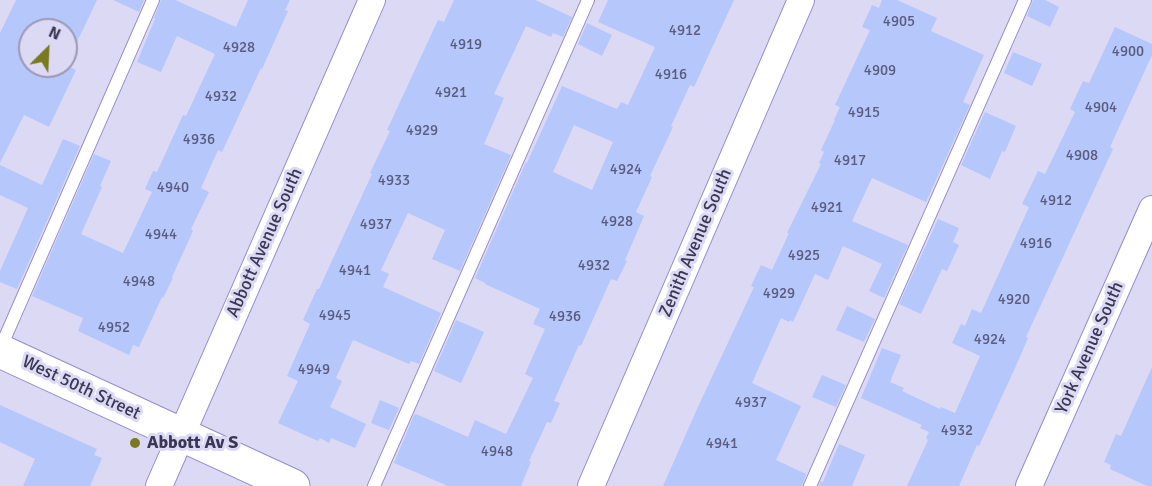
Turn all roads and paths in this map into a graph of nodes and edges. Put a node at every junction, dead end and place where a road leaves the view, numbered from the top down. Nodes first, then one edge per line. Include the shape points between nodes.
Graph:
1 (153, 0) edge
2 (372, 0) edge
3 (588, 0) edge
4 (801, 0) edge
5 (1025, 0) edge
6 (1152, 209) edge
7 (0, 350) edge
8 (182, 435) junction
9 (159, 486) edge
10 (293, 486) edge
11 (374, 486) edge
12 (591, 486) edge
13 (810, 486) edge
14 (1029, 486) edge

1 - 7 lane
2 - 8 street, Abbott Avenue South
3 - 11 lane
4 - 12 street, Zenith Avenue South
5 - 13 lane
6 - 14 street, York Avenue South
7 - 8 main road, West 50th Street
8 - 9 street, Abbott Avenue South
8 - 10 main road, West 50th Street

